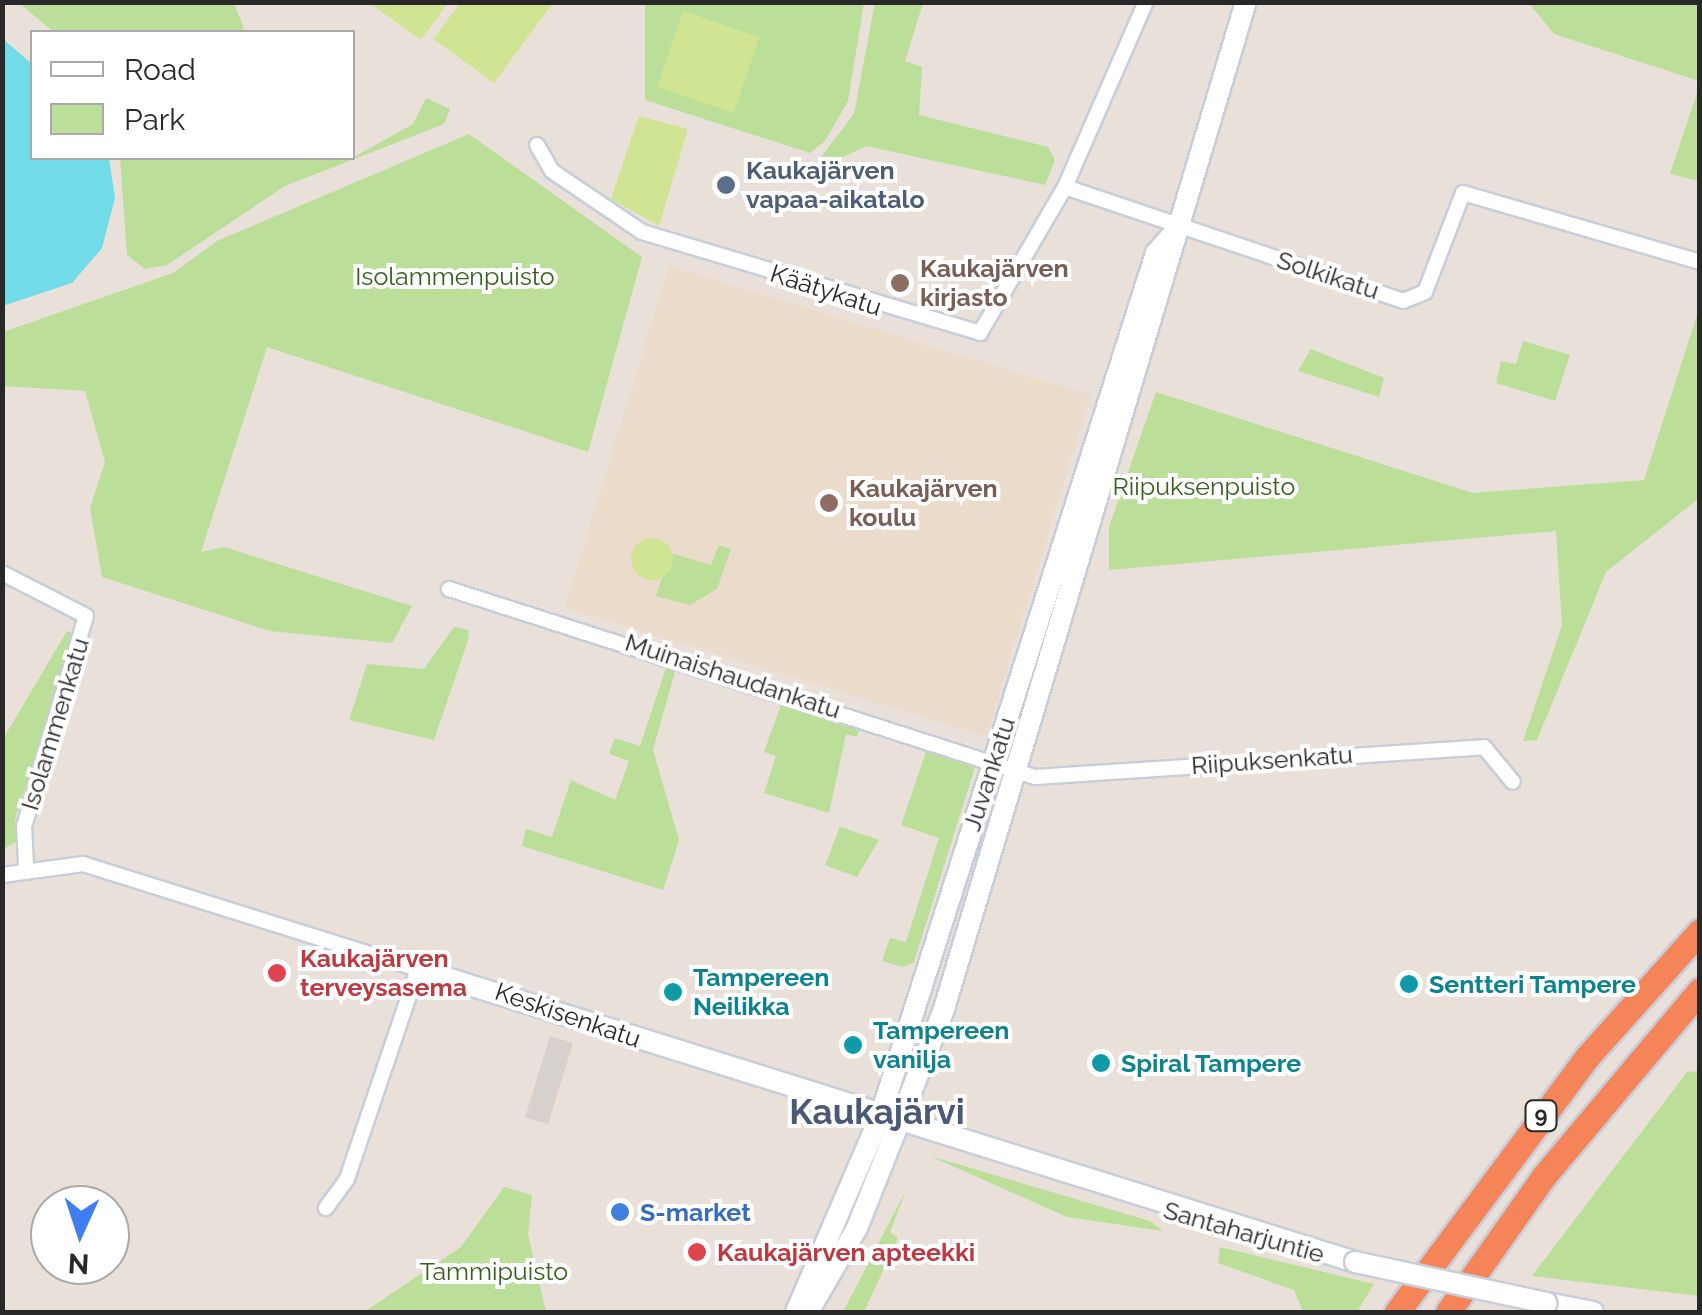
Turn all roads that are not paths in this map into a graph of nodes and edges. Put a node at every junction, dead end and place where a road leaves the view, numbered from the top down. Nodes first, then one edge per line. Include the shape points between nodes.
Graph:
1 (1146, 2) edge
2 (1246, 2) edge
3 (537, 146) dead end
4 (1065, 187) junction
5 (1174, 230) junction
6 (1700, 262) edge
7 (2, 573) edge
8 (449, 590) dead end
9 (992, 762) junction
10 (1015, 770) junction
11 (1513, 782) dead end
12 (26, 866) junction
13 (2, 875) edge
14 (1700, 932) edge
15 (418, 969) junction
16 (1700, 990) edge
17 (880, 1118) junction
18 (902, 1124) junction
19 (326, 1208) dead end
20 (796, 1312) edge
21 (808, 1312) edge
22 (1397, 1312) edge
23 (1448, 1312) edge
24 (1594, 1312) edge

1 - 4 street, Käätykatu
2 - 5 main road, Juvankatu
3 - 4 street, Käätykatu via 552,171 642,232 966,335 993,321
4 - 5 street, Solkikatu
5 - 6 street, Solkikatu via 1404,301 1425,292 1463,193
5 - 9 main road, Juvankatu via 1156,254
5 - 10 main road, Juvankatu via 1174,260
7 - 12 street, Isolammenkatu via 86,616 24,826
8 - 9 street, Muinaishaudankatu
9 - 10 street, Muinaishaudankatu
9 - 17 main road, Juvankatu
10 - 11 street, Riipuksenkatu via 1035,777 1484,746
10 - 18 main road, Juvankatu
12 - 13 street, Keskisenkatu
12 - 15 street, Keskisenkatu via 83,864
14 - 22 highway, 9 via 1587,1056
15 - 17 main road, Keskisenkatu
15 - 19 street via 348,1179
16 - 23 highway, 9 via 1544,1176
17 - 18 main road, Keskisenkatu
17 - 20 main road, Juvankatu
18 - 21 main road, Juvankatu
18 - 24 main road, Santaharjuntie, bridge via 1355,1262

